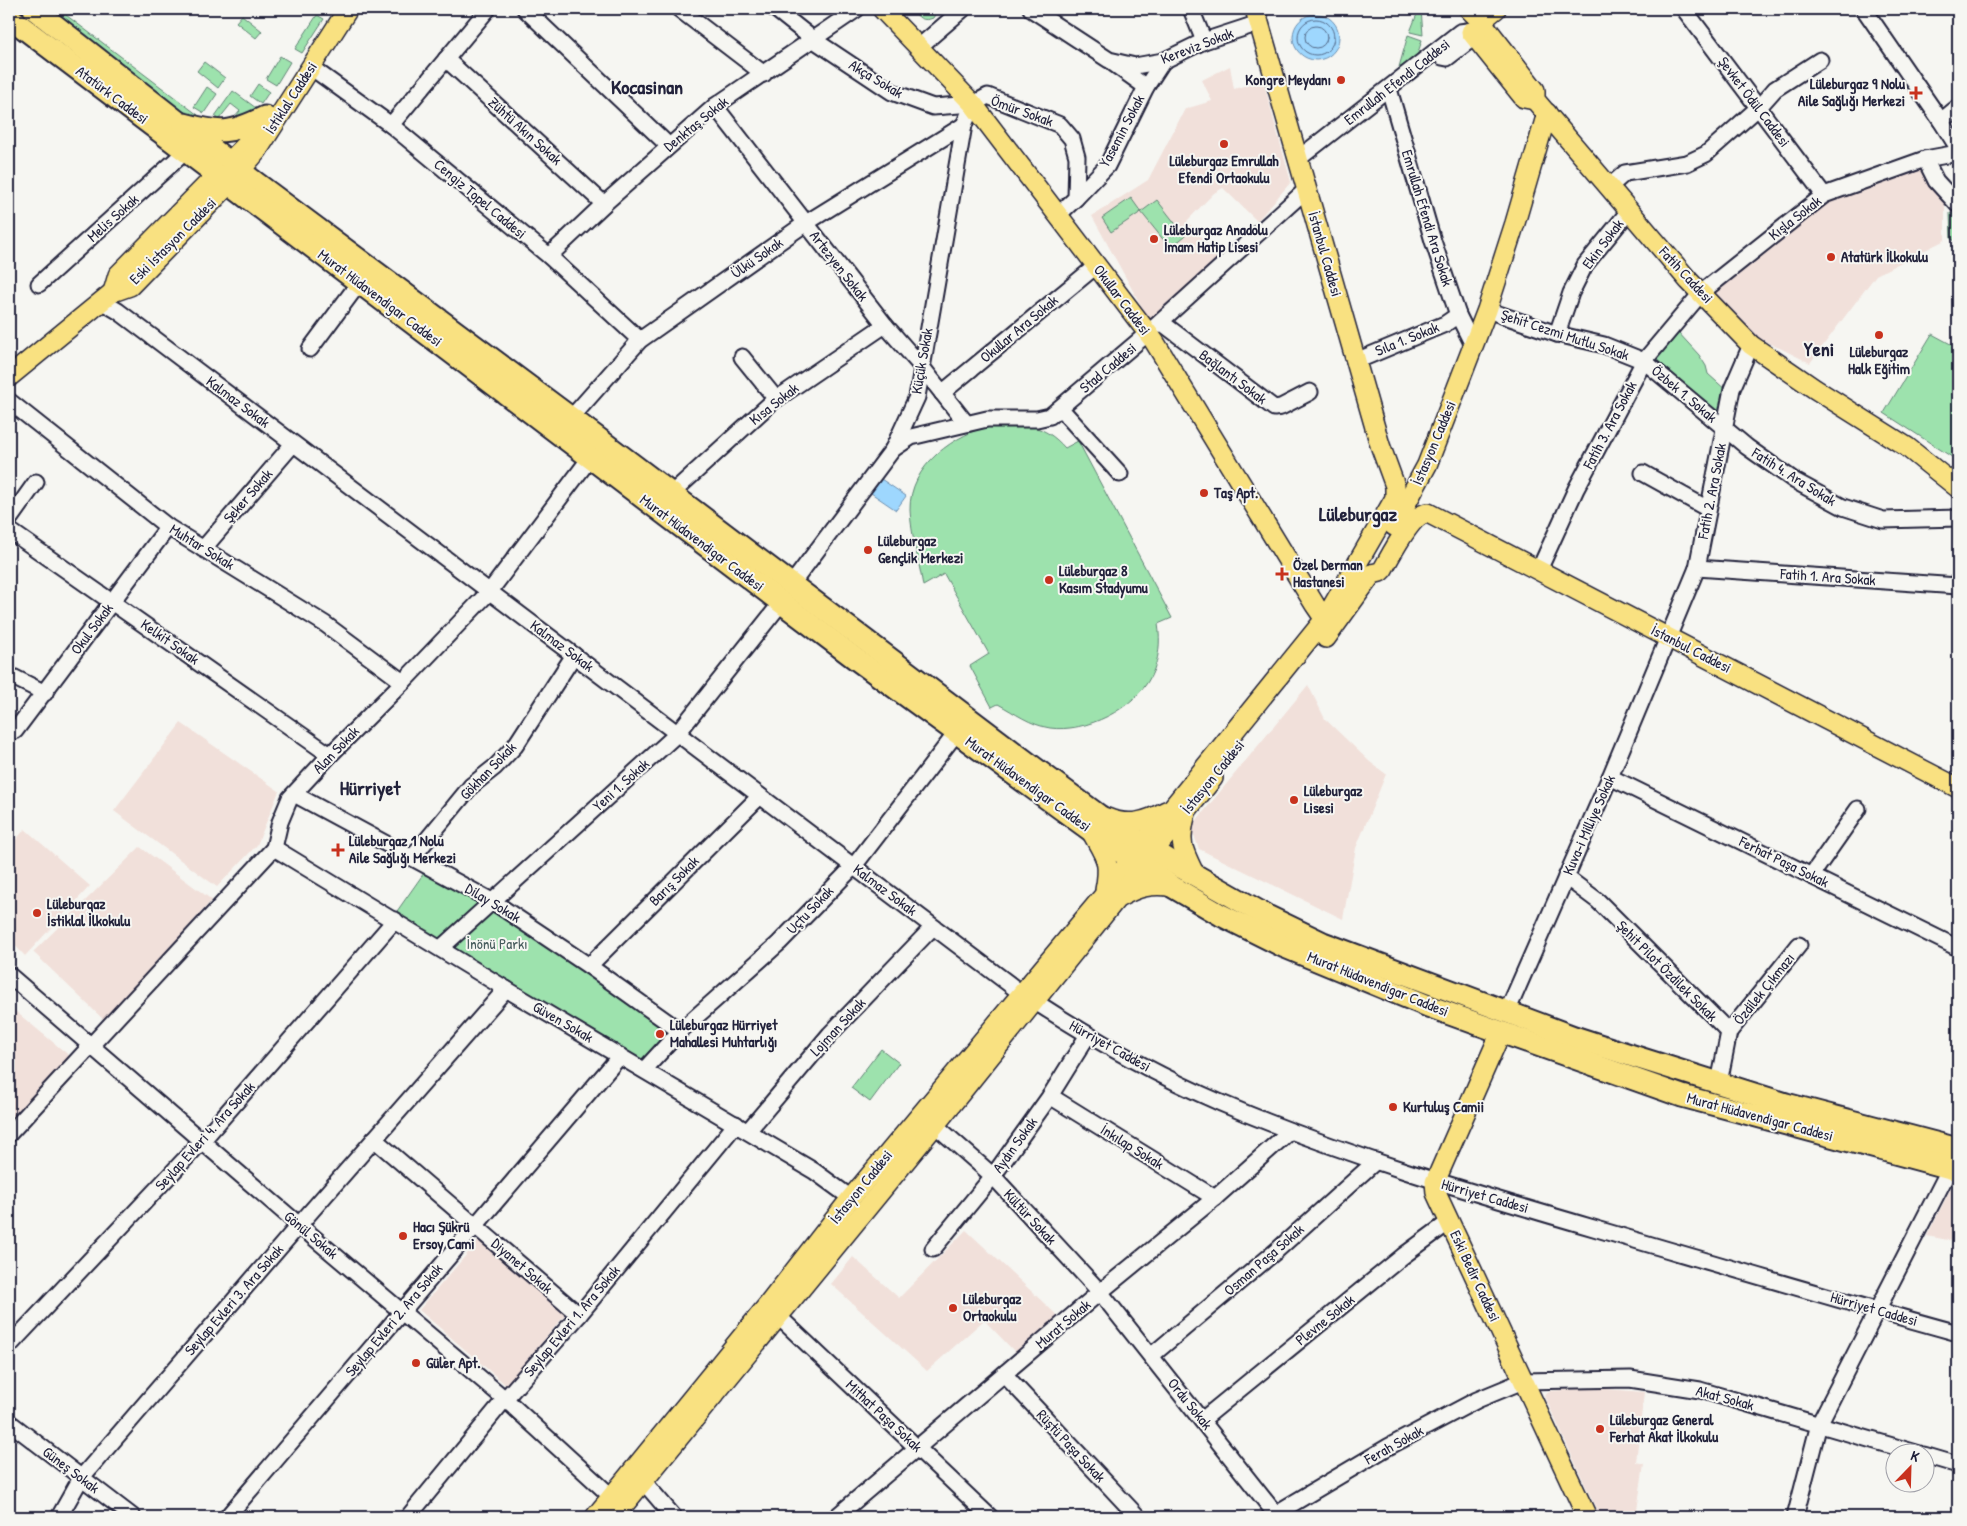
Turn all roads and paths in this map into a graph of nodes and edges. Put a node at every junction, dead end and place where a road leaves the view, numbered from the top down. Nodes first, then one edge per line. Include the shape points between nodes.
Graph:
1 (34, 9) edge
2 (336, 9) edge
3 (348, 9) edge
4 (488, 9) edge
5 (525, 9) edge
6 (679, 9) edge
7 (775, 9) edge
8 (857, 9) edge
9 (882, 9) edge
10 (964, 9) edge
11 (1031, 9) edge
12 (1191, 9) edge
13 (1496, 9) edge
14 (1684, 9) edge
15 (1864, 9) edge
16 (9, 16) edge
17 (1257, 16) edge
18 (1474, 21) edge
19 (814, 40) junction
20 (1204, 41) junction
21 (919, 47) junction
22 (446, 59) junction
23 (1108, 60) junction
24 (1820, 60) dead end
25 (1164, 61) junction
26 (312, 68) junction
27 (764, 74) junction
28 (1146, 87) junction
29 (1389, 89) junction
30 (974, 104) junction
31 (715, 106) junction
32 (1541, 106) junction
33 (1759, 107) junction
34 (1958, 107) edge
35 (265, 117) junction
36 (1941, 121) junction
37 (177, 122) junction
38 (391, 125) junction
39 (964, 125) junction
40 (670, 146) junction
41 (1958, 148) edge
42 (186, 151) junction
43 (1958, 153) edge
44 (1298, 159) junction
45 (1925, 159) junction
46 (229, 173) junction
47 (1609, 187) junction
48 (1307, 189) junction
49 (1824, 195) junction
50 (1076, 198) junction
51 (604, 204) junction
52 (1958, 205) edge
53 (1629, 210) junction
54 (1058, 215) junction
55 (806, 223) junction
56 (549, 256) junction
57 (1096, 266) junction
58 (359, 283) junction
59 (40, 284) dead end
60 (1702, 292) junction
61 (107, 296) junction
62 (1486, 310) junction
63 (1458, 315) junction
64 (885, 325) junction
65 (1154, 328) junction
66 (1557, 334) junction
67 (640, 340) junction
68 (1474, 345) junction
69 (1751, 345) junction
70 (310, 349) dead end
71 (742, 357) dead end
72 (1356, 361) junction
73 (1644, 361) junction
74 (921, 366) junction
75 (9, 377) edge
76 (1310, 392) dead end
77 (942, 393) junction
78 (776, 399) junction
79 (9, 401) edge
80 (1060, 408) junction
81 (571, 418) junction
82 (966, 423) junction
83 (1724, 428) junction
84 (293, 444) junction
85 (893, 449) junction
86 (590, 458) junction
87 (1643, 473) dead end
88 (1120, 474) dead end
89 (36, 482) dead end
90 (1958, 488) edge
91 (671, 494) junction
92 (1408, 505) junction
93 (1708, 509) junction
94 (1958, 518) edge
95 (9, 520) edge
96 (168, 527) junction
97 (9, 530) edge
98 (203, 549) junction
99 (1697, 568) junction
100 (1539, 570) junction
101 (1958, 586) edge
102 (490, 591) junction
103 (786, 594) junction
104 (113, 602) junction
105 (1328, 624) junction
106 (1669, 637) junction
107 (574, 655) junction
108 (9, 676) edge
109 (403, 682) junction
110 (45, 692) junction
111 (15, 731) dead end
112 (957, 732) junction
113 (677, 734) junction
114 (330, 755) junction
115 (1610, 777) junction
116 (1958, 788) edge
117 (294, 794) junction
118 (760, 796) junction
119 (1179, 809) junction
120 (1858, 809) dead end
121 (1095, 823) junction
122 (274, 848) junction
123 (1143, 855) junction
124 (412, 858) junction
125 (854, 866) junction
126 (1195, 875) junction
127 (1812, 876) junction
128 (1566, 877) junction
129 (1174, 887) junction
130 (1110, 896) junction
131 (492, 901) junction
132 (395, 920) junction
133 (934, 927) junction
134 (1799, 945) dead end
135 (441, 948) junction
136 (1958, 948) edge
137 (589, 966) junction
138 (9, 976) edge
139 (506, 989) junction
140 (1028, 997) junction
141 (1508, 1012) junction
142 (680, 1031) junction
143 (1501, 1032) junction
144 (1729, 1032) junction
145 (1088, 1035) junction
146 (91, 1046) junction
147 (620, 1056) junction
148 (644, 1070) junction
149 (1719, 1083) junction
150 (1050, 1096) junction
151 (928, 1119) junction
152 (742, 1127) junction
153 (1290, 1130) junction
154 (9, 1134) edge
155 (374, 1139) junction
156 (202, 1141) junction
157 (1376, 1161) junction
158 (1955, 1162) edge
159 (993, 1176) junction
160 (1435, 1182) junction
161 (1215, 1198) junction
162 (858, 1203) junction
163 (1449, 1222) junction
164 (299, 1225) junction
165 (475, 1225) junction
166 (933, 1249) dead end
167 (1100, 1292) junction
168 (772, 1311) junction
169 (1876, 1311) junction
170 (401, 1312) junction
171 (579, 1315) junction
172 (1958, 1333) edge
173 (9, 1346) edge
174 (1151, 1356) junction
175 (1004, 1374) junction
176 (1523, 1381) junction
177 (505, 1400) junction
178 (1202, 1420) junction
179 (9, 1422) edge
180 (1819, 1424) junction
181 (1886, 1444) edge
182 (918, 1448) junction
183 (1934, 1458) edge
184 (1958, 1465) edge
185 (82, 1478) junction
186 (643, 1482) junction
187 (616, 1507) edge
188 (1274, 1516) edge
189 (59, 1517) edge
190 (133, 1517) edge
191 (228, 1517) edge
192 (408, 1517) edge
193 (595, 1517) edge
194 (674, 1517) edge
195 (836, 1517) edge
196 (990, 1517) edge
197 (1138, 1517) edge
198 (1587, 1517) edge
199 (1795, 1517) edge

1 - 37 highway, Atatürk Caddesi
2 - 35 main road, İstiklal Caddesi
3 - 26 main road, İstiklal Caddesi
4 - 22 street
5 - 40 street
6 - 27 street
7 - 19 street, Akça Sokak
8 - 19 street, Denktaş Sokak
9 - 21 main road, Okullar Caddesi
10 - 21 street
11 - 23 street, Kereviz Sokak
12 - 20 street
13 - 18 main road, Emrullah Efendi Caddesi
14 - 33 street, Şevket Ödül Caddesi
15 - 36 street
16 - 42 highway, Atatürk Caddesi
17 - 20 street, Kereviz Sokak
17 - 44 main road, İstanbul Caddesi
18 - 29 street, Emrullah Efendi Caddesi via 1467,31 1460,32
18 - 32 main road, Fatih Caddesi via 1535,90
19 - 27 street, Denktaş Sokak
19 - 30 street, Akça Sokak via 892,92 933,107
20 - 25 street, Kereviz Sokak
21 - 30 main road, Okullar Caddesi
22 - 38 street
22 - 51 street, Zühtü Akın Sokak
23 - 25 street, Kereviz Sokak via 1135,66
23 - 28 street
24 - 33 street via 1775,89
25 - 28 street, Yasemin Sokak
26 - 38 street, Cengiz Topel Caddesi
26 - 46 main road, İstiklal Caddesi via 257,150
27 - 31 street, Denktaş Sokak
28 - 50 street, Yasemin Sokak via 1107,166
29 - 44 street, Emrullah Efendi Caddesi
29 - 63 street, Emrullah Efendi Ara Sokak
30 - 39 street, Küçük Sokak
30 - 50 street, Ömür Sokak via 988,96 1060,125 1072,139 1077,157
30 - 54 main road, Okullar Caddesi
31 - 40 street, Denktaş Sokak
31 - 55 street, Artezyen Sokak
32 - 47 main road, Fatih Caddesi
32 - 62 main road, İstasyon Caddesi via 1515,223
33 - 47 street via 1698,159 1625,173
33 - 49 street, Şevket Ödül Caddesi
34 - 36 street
35 - 37 highway via 229,131
35 - 46 main road, İstiklal Caddesi
36 - 41 street
37 - 46 highway, Atatürk Caddesi
38 - 56 street, Cengiz Topel Caddesi
39 - 55 street, Ülkü Sokak
39 - 74 street, Küçük Sokak
40 - 51 street, Denktaş Sokak
42 - 46 highway, Atatürk Caddesi
42 - 59 street, Melis Sokak
43 - 45 street, Kışla Sokak
44 - 48 main road, İstanbul Caddesi
45 - 49 street, Kışla Sokak
45 - 52 street via 1936,181
46 - 58 highway, Murat Hüdavendigar Caddesi
46 - 61 main road, Eski İstasyon Caddesi via 118,275
46 - 81 highway, Murat Hüdavendigar Caddesi
47 - 53 main road, Fatih Caddesi
48 - 65 street, Stad Caddesi
48 - 72 main road, İstanbul Caddesi
49 - 60 street, Kışla Sokak
50 - 54 street
51 - 56 street, Denktaş Sokak
53 - 60 main road, Fatih Caddesi
53 - 66 street, Ekin Sokak via 1585,265
54 - 57 main road, Okullar Caddesi
55 - 64 street, Artezyen Sokak
55 - 67 street, Ülkü Sokak
56 - 67 street, Cengiz Topel Caddesi
57 - 65 main road, Okullar Caddesi
57 - 77 street, Okullar Ara Sokak
58 - 70 street
58 - 86 highway, Murat Hüdavendigar Caddesi
60 - 69 main road, Fatih Caddesi
60 - 73 street, Fatih 3. Ara Sokak
61 - 75 main road, Eski İstasyon Caddesi
61 - 84 street, Kalmaz Sokak via 118,312
62 - 66 street, Şehit Cezmi Mutlu Sokak
62 - 68 main road, İstasyon Caddesi
63 - 68 street, Emrullah Efendi Ara Sokak
63 - 72 street, Sıla 1. Sokak
64 - 74 street, Artezyen Sokak
64 - 78 street, Kısa Sokak
65 - 76 street, Bağlantı Sokak via 1208,358 1274,408
65 - 80 street, Stad Caddesi
65 - 105 main road, Okullar Caddesi
66 - 73 street, Şehit Cezmi Mutlu Sokak via 1604,345
67 - 81 street, Ülkü Sokak
68 - 92 main road, İstasyon Caddesi
69 - 83 street, Fatih 2. Ara Sokak via 1732,389
69 - 90 main road, Fatih Caddesi via 1906,447
71 - 78 street
72 - 92 main road, İstanbul Caddesi via 1380,445 1395,486
73 - 83 street, Özbek 1. Sokak
73 - 100 street, Fatih 3. Ara Sokak via 1576,489
74 - 77 street, Artezyen Sokak
74 - 85 street, Küçük Sokak via 917,397
77 - 82 street, Artezyen Sokak
78 - 91 street, Kısa Sokak
79 - 96 street, Muhtar Sokak
80 - 82 street, Stad Caddesi via 1050,416 1037,419 987,419
80 - 88 street
81 - 91 highway, Murat Hüdavendigar Caddesi
82 - 85 street, Stad Caddesi via 912,437
83 - 93 street, Fatih 2. Ara Sokak
83 - 94 street, Fatih 4. Ara Sokak via 1795,481 1843,508 1883,520
84 - 98 street, Şeker Sokak
84 - 102 street, Kalmaz Sokak
85 - 103 street, Küçük Sokak
86 - 102 street, Alan Sokak
86 - 103 highway, Murat Hüdavendigar Caddesi
87 - 93 street
89 - 95 street
91 - 103 highway, Murat Hüdavendigar Caddesi
92 - 100 main road, İstanbul Caddesi
92 - 105 main road
92 - 105 main road, İstasyon Caddesi via 1369,567 1372,574
93 - 99 street, Fatih 2. Ara Sokak
96 - 98 street, Muhtar Sokak
96 - 104 street, Okul Sokak
97 - 104 street, Kelkit Sokak
98 - 109 street, Muhtar Sokak via 325,624
99 - 101 street, Fatih 1. Ara Sokak
99 - 106 street, Fatih 2. Ara Sokak
100 - 106 main road, İstanbul Caddesi
102 - 107 street, Kalmaz Sokak
102 - 109 street, Alan Sokak
103 - 112 highway, Murat Hüdavendigar Caddesi
103 - 113 street, Yeni 1. Sokak
103 - 121 highway, Murat Hüdavendigar Caddesi
104 - 110 street, Okul Sokak
104 - 114 street, Kelkit Sokak
105 - 119 main road, İstasyon Caddesi
106 - 115 street, Kuva-i Milliye Sokak
106 - 116 main road, İstanbul Caddesi
107 - 113 street, Kalmaz Sokak
107 - 124 street, Gökhan Sokak via 515,746 471,786
108 - 110 street
109 - 114 street, Alan Sokak
110 - 111 street, Okul Sokak
112 - 121 highway, Murat Hüdavendigar Caddesi
112 - 125 street, Uçtu Sokak
113 - 118 street, Kalmaz Sokak
113 - 131 street, Yeni 1. Sokak
114 - 117 street, Alan Sokak
115 - 127 street, Ferhat Paşa Sokak
115 - 128 street, Kuva-i Milliye Sokak
117 - 122 street, Alan Sokak via 280,822
117 - 124 street, Dilay Sokak
118 - 125 street, Kalmaz Sokak
118 - 137 street, Barış Sokak
119 - 121 main road via 1140,823
119 - 123 main road, İstasyon Caddesi
119 - 126 main road via 1183,850
120 - 127 street
121 - 123 highway, Murat Hüdavendigar Caddesi
121 - 130 main road via 1108,867
122 - 132 street, Güven Sokak
122 - 146 street, Alan Sokak
123 - 126 highway, Murat Hüdavendigar Caddesi
123 - 129 highway, Murat Hüdavendigar Caddesi
123 - 130 main road, İstasyon Caddesi
124 - 131 street, Dilay Sokak
125 - 133 street, Kalmaz Sokak
125 - 142 street, Uçtu Sokak via 779,942
126 - 141 highway, Murat Hüdavendigar Caddesi via 1323,943
127 - 136 street, Ferhat Paşa Sokak
128 - 141 street, Kuva-i Milliye Sokak
128 - 144 street, Şehit Pilot Özdilek Sokak via 1598,901
129 - 130 main road via 1151,885
129 - 143 highway, Murat Hüdavendigar Caddesi via 1285,947 1428,1006
130 - 140 main road, İstasyon Caddesi
131 - 135 street, Yeni 1. Sokak
131 - 137 street, Dilay Sokak
132 - 135 street, Güven Sokak
132 - 156 street, Seylap Evleri 4. Ara Sokak
133 - 140 street, Kalmaz Sokak
133 - 152 street, Lojman Sokak
134 - 144 street, Özdilek Çıkmazı
135 - 139 street, Güven Sokak
137 - 142 street, Dilay Sokak
138 - 146 street, Gönül Sokak
139 - 147 street, Güven Sokak
139 - 155 street, Seylap Evleri 3. Ara Sokak
140 - 145 street, Hürriyet Caddesi
140 - 151 main road, İstasyon Caddesi
141 - 149 highway, Murat Hüdavendigar Caddesi via 1574,1037
142 - 148 street, Uçtu Sokak
143 - 158 highway, Murat Hüdavendigar Caddesi via 1682,1096
143 - 160 main road
144 - 149 street, Şehit Pilot Özdilek Sokak
145 - 150 street, Aydın Sokak
145 - 153 street, Hürriyet Caddesi via 1220,1103
146 - 154 street, Alan Sokak
146 - 156 street, Gönül Sokak
147 - 148 street, Güven Sokak
147 - 165 street, Seylap Evleri 2. Ara Sokak
148 - 152 street, Güven Sokak
149 - 158 highway, Murat Hüdavendigar Caddesi
150 - 159 street, Aydın Sokak
150 - 161 street, İnkılap Sokak
151 - 159 street, Kültür Sokak
151 - 162 main road, İstasyon Caddesi
152 - 162 street, Güven Sokak via 814,1171
152 - 171 street, Seylap Evleri 1. Ara Sokak
153 - 157 street, Hürriyet Caddesi
153 - 161 street, Murat Sokak
155 - 164 street, Seylap Evleri 3. Ara Sokak
155 - 165 street, Diyanet Sokak
156 - 164 street, Gönül Sokak
156 - 173 street, Seylap Evleri 4. Ara Sokak
157 - 160 street, Hürriyet Caddesi
157 - 174 street, Osman Paşa Sokak via 1275,1252
158 - 169 street
159 - 166 street, Aydın Sokak
159 - 167 street, Kültür Sokak
160 - 163 main road, Eski Bedir Caddesi
160 - 169 street, Hürriyet Caddesi
161 - 167 street, Murat Sokak
162 - 168 main road, İstasyon Caddesi
163 - 176 main road, Eski Bedir Caddesi
163 - 178 street, Plevne Sokak
164 - 170 street, Gönül Sokak
164 - 185 street, Seylap Evleri 3. Ara Sokak
165 - 170 street, Seylap Evleri 2. Ara Sokak
165 - 171 street, Diyanet Sokak
167 - 174 street, Ordu Sokak
167 - 175 street, Murat Sokak
168 - 182 street, Mithat Paşa Sokak
168 - 186 main road, İstasyon Caddesi
168 - 187 main road, İstasyon Caddesi
169 - 172 street, Hürriyet Caddesi
169 - 180 street
170 - 177 street, Gönül Sokak
170 - 191 street, Seylap Evleri 2. Ara Sokak
171 - 177 street, Seylap Evleri 1. Ara Sokak
174 - 178 street, Ordu Sokak
175 - 182 street, Murat Sokak
175 - 197 street, Rüştü Paşa Sokak
176 - 180 street, Akat Sokak via 1630,1379 1700,1390
176 - 188 street, Ferah Sokak via 1477,1400 1388,1447
176 - 198 main road, Eski Bedir Caddesi
177 - 187 street, Gönül Sokak
177 - 192 street, Seylap Evleri 1. Ara Sokak
178 - 188 street, Ordu Sokak
179 - 185 street, Güneş Sokak
180 - 181 street, Akat Sokak
180 - 199 street
182 - 195 street, Murat Sokak
182 - 196 street, Mithat Paşa Sokak
183 - 184 street
185 - 189 street, Seylap Evleri 3. Ara Sokak
185 - 190 street, Güneş Sokak
186 - 187 main road, İstasyon Caddesi
186 - 194 street
187 - 193 main road, İstasyon Caddesi

